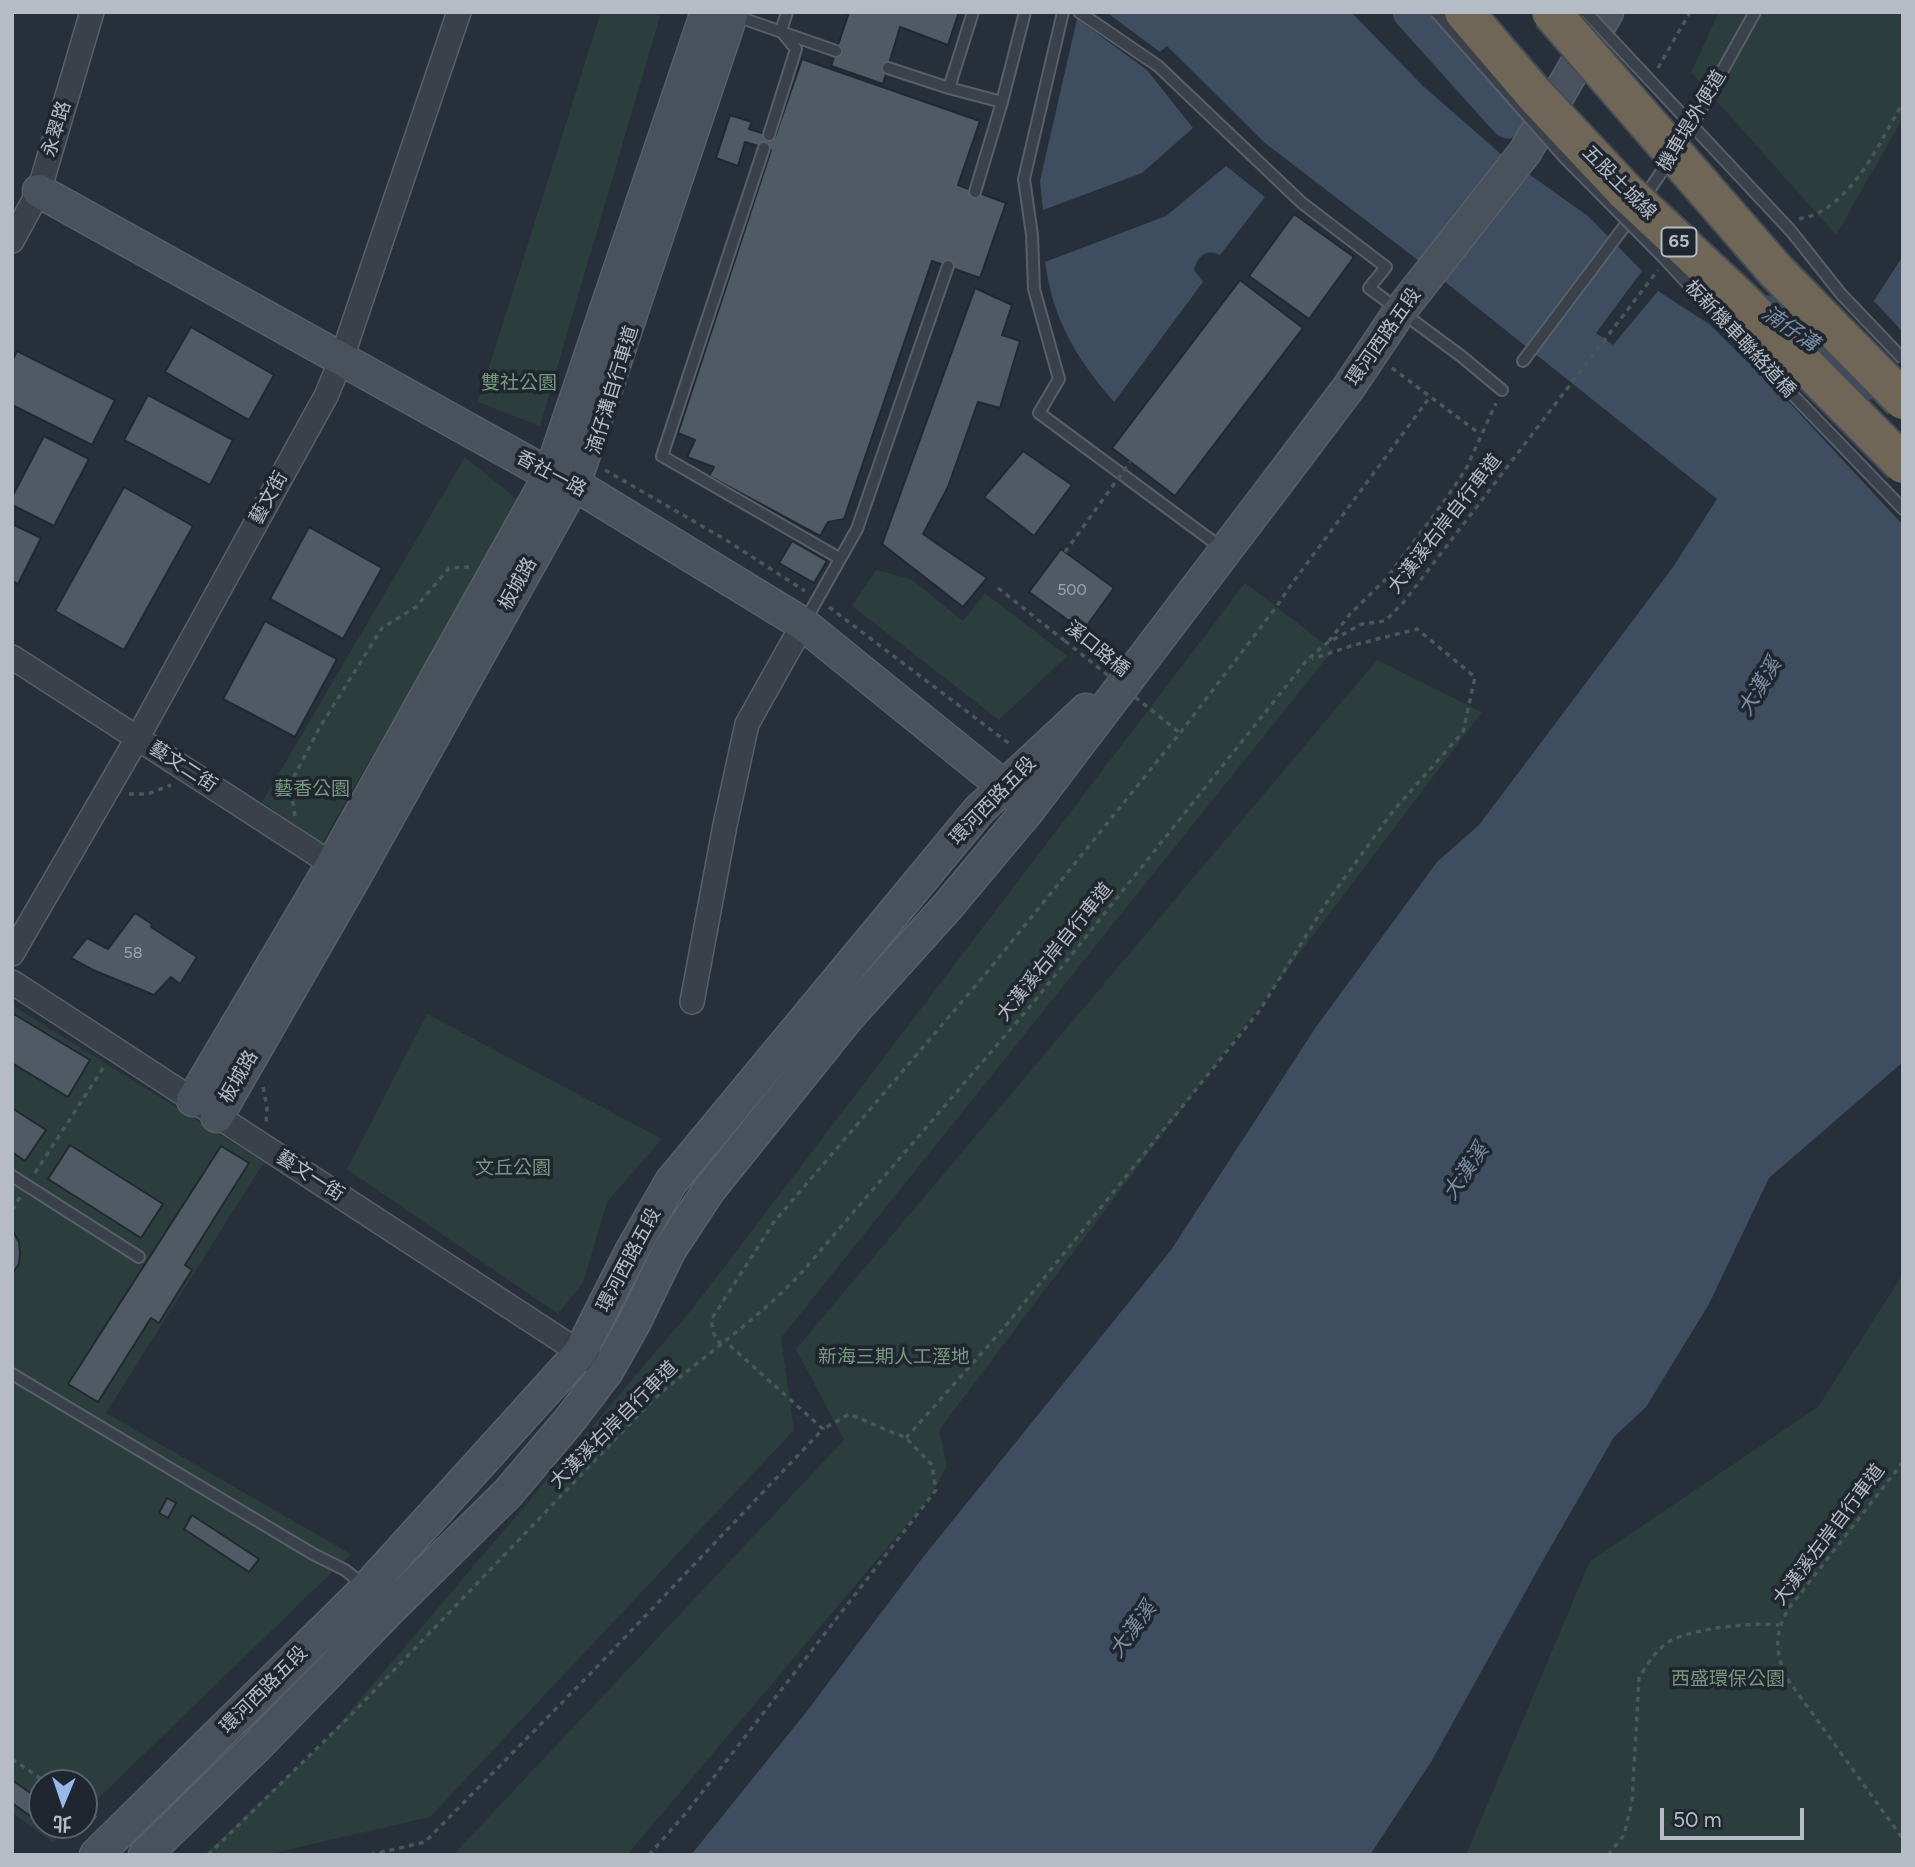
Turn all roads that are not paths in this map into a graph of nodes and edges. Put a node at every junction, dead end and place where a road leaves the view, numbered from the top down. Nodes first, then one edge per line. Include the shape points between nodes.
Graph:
1 (92, 12) edge
2 (459, 12) edge
3 (788, 12) edge
4 (973, 12) edge
5 (1025, 12) edge
6 (1063, 12) edge
7 (1079, 12) edge
8 (1436, 12) edge
9 (1464, 12) edge
10 (1496, 12) edge
11 (1525, 12) edge
12 (1551, 12) edge
13 (1586, 12) edge
14 (1607, 12) edge
15 (1755, 12) edge
16 (724, 13) edge
17 (781, 31) junction
18 (836, 51) dead end
19 (888, 68) dead end
20 (949, 88) junction
21 (1002, 102) junction
22 (769, 135) dead end
23 (764, 148) dead end
24 (38, 191) junction
25 (975, 192) dead end
26 (12, 241) edge
27 (948, 267) dead end
28 (1776, 271) junction
29 (1410, 299) junction
30 (1740, 299) junction
31 (1903, 359) edge
32 (341, 360) junction
33 (1523, 361) dead end
34 (1502, 390) road end
35 (1903, 400) edge
36 (1903, 464) edge
37 (562, 480) junction
38 (1903, 509) edge
39 (1226, 551) junction
40 (839, 558) junction
41 (810, 611) junction
42 (1148, 652) junction
43 (12, 657) edge
44 (138, 737) junction
45 (1004, 786) junction
46 (1029, 808) junction
47 (343, 872) junction
48 (12, 954) edge
49 (12, 982) edge
50 (692, 1002) dead end
51 (205, 1108) junction
52 (12, 1176) edge
53 (139, 1257) dead end
54 (580, 1353) junction
55 (607, 1371) junction
56 (12, 1374) edge
57 (378, 1599) junction
58 (96, 1855) edge
59 (145, 1855) edge

1 - 24 street, 永翠路
2 - 32 street, 藝文街
3 - 17 lane
4 - 20 lane
5 - 21 lane
6 - 39 lane via 1024,179 1034,289 1059,379 1039,413
7 - 29 lane via 1158,66 1302,203 1386,267 1369,289
8 - 38 lane, 板新機車聯絡道橋, bridge via 1565,158
9 - 30 highway, 五股土城線 / 65, bridge via 1626,192
10 - 30 highway, bridge
11 - 28 highway, bridge via 1630,135
12 - 28 highway, bridge
13 - 31 lane, bridge via 1782,221 1841,294
14 - 29 street, 環河西路五段 via 1525,152
15 - 33 lane, 機車堤外便道 via 1690,129 1620,235
16 - 17 lane
16 - 37 street, 板城路
17 - 18 lane
17 - 22 lane via 796,49
19 - 20 lane
20 - 21 lane
21 - 25 lane
23 - 40 lane via 662,456
24 - 26 street, 永翠路
24 - 32 street, 香社一路
27 - 40 lane via 857,529
28 - 35 highway, bridge
29 - 34 lane
29 - 39 street, 環河西路五段
30 - 36 highway, 五股土城線 / 65, bridge
32 - 37 street, 香社一路
32 - 44 street, 藝文街 via 326,396
37 - 41 street, 香社一路
37 - 47 street, 板城路
39 - 42 street, 環河西路五段
40 - 41 lane
41 - 45 street, 香社一路
41 - 50 street via 747,724
42 - 45 street, 環河西路五段
42 - 46 street, 環河西路五段
43 - 44 street, 藝文二街
44 - 47 street, 藝文二街
44 - 48 street, 藝文街
45 - 46 street, 香社一路
45 - 54 street, 環河西路五段 via 978,810 671,1182
46 - 55 street, 環河西路五段 via 848,1017 709,1190 669,1251
47 - 51 street, 板城路
49 - 51 street, 藝文一街
51 - 54 street, 藝文一街
52 - 53 lane
54 - 55 street, 藝文一街
54 - 57 street, 環河西路五段
55 - 57 street, 環河西路五段 via 508,1493
56 - 57 lane via 345,1570
57 - 58 street, 環河西路五段
57 - 59 street, 環河西路五段 via 303,1700

